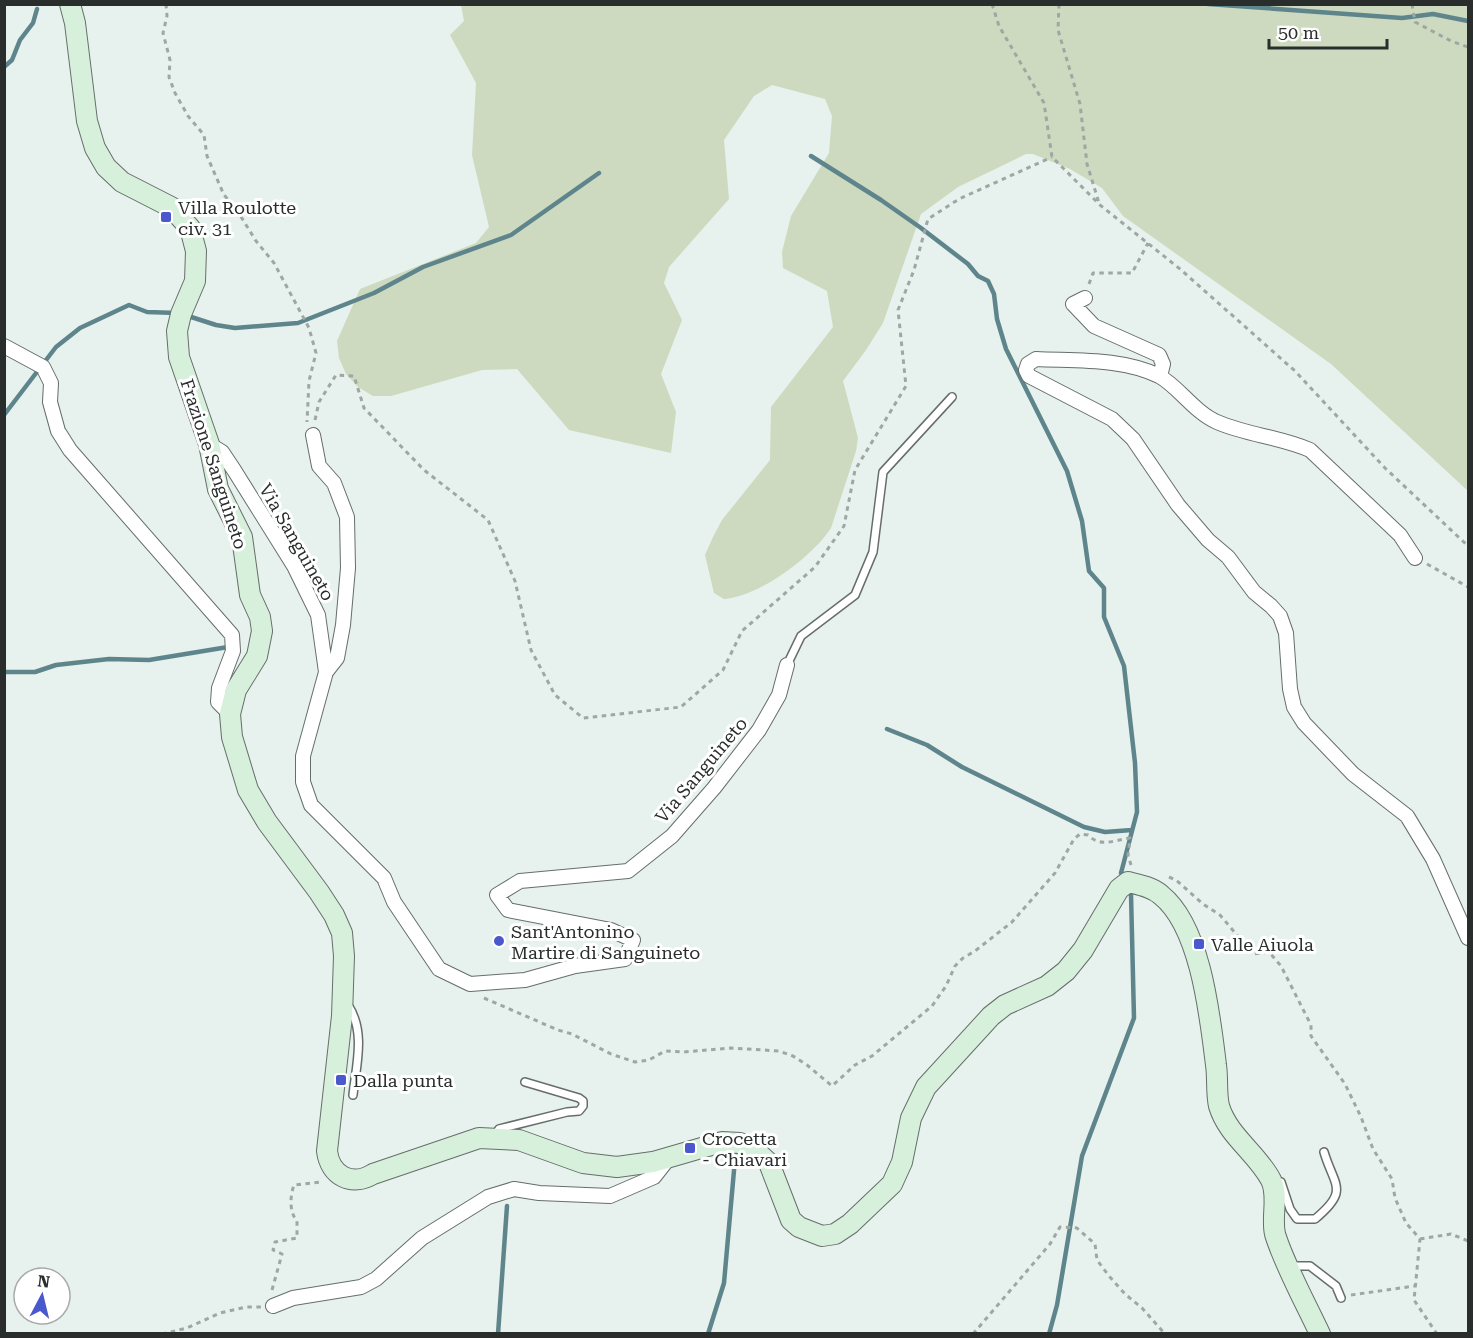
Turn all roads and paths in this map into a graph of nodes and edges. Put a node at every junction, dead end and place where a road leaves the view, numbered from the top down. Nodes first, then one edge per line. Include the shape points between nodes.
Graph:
1 (70, 4) edge
2 (166, 4) edge
3 (992, 4) edge
4 (1059, 4) edge
5 (1412, 4) edge
6 (1468, 47) edge
7 (1052, 157) junction
8 (1100, 205) junction
9 (1148, 243) junction
10 (1085, 298) joint
11 (4, 346) edge
12 (1160, 376) junction
13 (952, 397) dead end
14 (310, 429) junction
15 (209, 444) junction
16 (1468, 546) edge
17 (1415, 558) joint
18 (1468, 587) edge
19 (787, 665) joint
20 (326, 672) junction
21 (230, 714) junction
22 (1468, 938) edge
23 (343, 999) junction
24 (525, 1082) dead end
25 (353, 1095) dead end
26 (493, 1137) junction
27 (1324, 1152) dead end
28 (669, 1158) junction
29 (347, 1179) junction
30 (1280, 1179) dead end
31 (1468, 1241) edge
32 (1289, 1266) junction
33 (1415, 1286) junction
34 (1341, 1297) joint
35 (271, 1303) junction
36 (177, 1332) edge
37 (162, 1334) edge
38 (973, 1334) edge
39 (1165, 1334) edge
40 (1320, 1334) edge
41 (1437, 1334) edge

1 - 15 street, Frazione Sanguineto via 87,121 95,148 106,167 122,182 171,207 190,228 196,251 195,281 177,332 179,357
2 - 14 path via 163,33 172,86 188,116 204,135 207,156 224,195 274,263 309,328 316,353 309,381
3 - 7 path via 999,26 1044,103
4 - 8 path via 1058,30 1080,104 1087,164
5 - 6 path via 1415,22
7 - 8 path
7 - 14 path via 959,199 928,219 898,310 906,386 855,470 844,526 815,567 742,631 723,670 681,707 583,718 555,695 531,650 515,581 488,520 424,470 364,408 354,376 336,375 319,402
8 - 9 path
9 - 10 path via 1132,273 1093,273
9 - 16 path via 1294,371 1385,468
10 - 12 street via 1073,304 1094,326 1159,355 1163,364
11 - 21 street via 43,367 51,383 50,402 58,431 70,450 232,635 233,651 219,687 218,702
12 - 17 street via 1214,421 1310,450 1400,536
12 - 22 street via 1121,364 1036,359 1026,367 1032,378 1112,419 1133,439 1178,505 1228,557 1254,592 1276,611 1286,633 1294,707 1304,723 1353,774 1407,816 1433,859
13 - 19 lane via 883,472 873,552 855,595 801,636
14 - 20 street, Via Sanguineto via 319,466 334,483 347,517 348,568 342,625 337,658
15 - 20 street, Via Sanguineto via 222,452 294,566 318,615
15 - 21 street, Frazione Sanguineto via 218,489 242,537 250,596 262,631 257,656 236,690
17 - 18 path
19 - 20 street, Via Sanguineto via 778,695 759,730 672,836 627,871 520,881 497,895 508,910 611,930 633,940 625,959 575,966 525,980 470,984 439,969 394,902 384,878 311,805 303,782 303,756
21 - 23 street, Frazione Sanguineto via 237,759 248,790 319,892 342,933
23 - 25 lane via 350,1007 359,1035
23 - 29 street, Frazione Sanguineto via 327,1151 333,1169
24 - 26 lane via 579,1098 583,1106 579,1111 499,1130
26 - 28 street via 519,1140 583,1163 617,1167
26 - 29 street via 468,1142 365,1179
27 - 30 lane via 1337,1190 1332,1203 1315,1219 1297,1219
28 - 32 street via 722,1142 740,1143 769,1163 791,1220 822,1236 835,1234 892,1184 902,1162 910,1118 926,1087 991,1016 1005,1005 1047,986 1066,971 1128,882 1161,895 1191,938 1200,967 1217,1067 1219,1105 1231,1132 1267,1166 1274,1203 1272,1223
28 - 35 street via 654,1177 610,1196 514,1189 488,1197 422,1239 361,1287
29 - 35 path via 294,1185 292,1215 297,1221 297,1238 275,1242 273,1250 282,1254
31 - 33 path via 1451,1234 1420,1239
32 - 34 lane via 1310,1266 1336,1286
32 - 40 street
33 - 34 path
33 - 41 path via 1414,1300
35 - 36 path via 219,1313
36 - 37 path
38 - 39 path via 1060,1227 1077,1228 1095,1244 1097,1260 1109,1276

